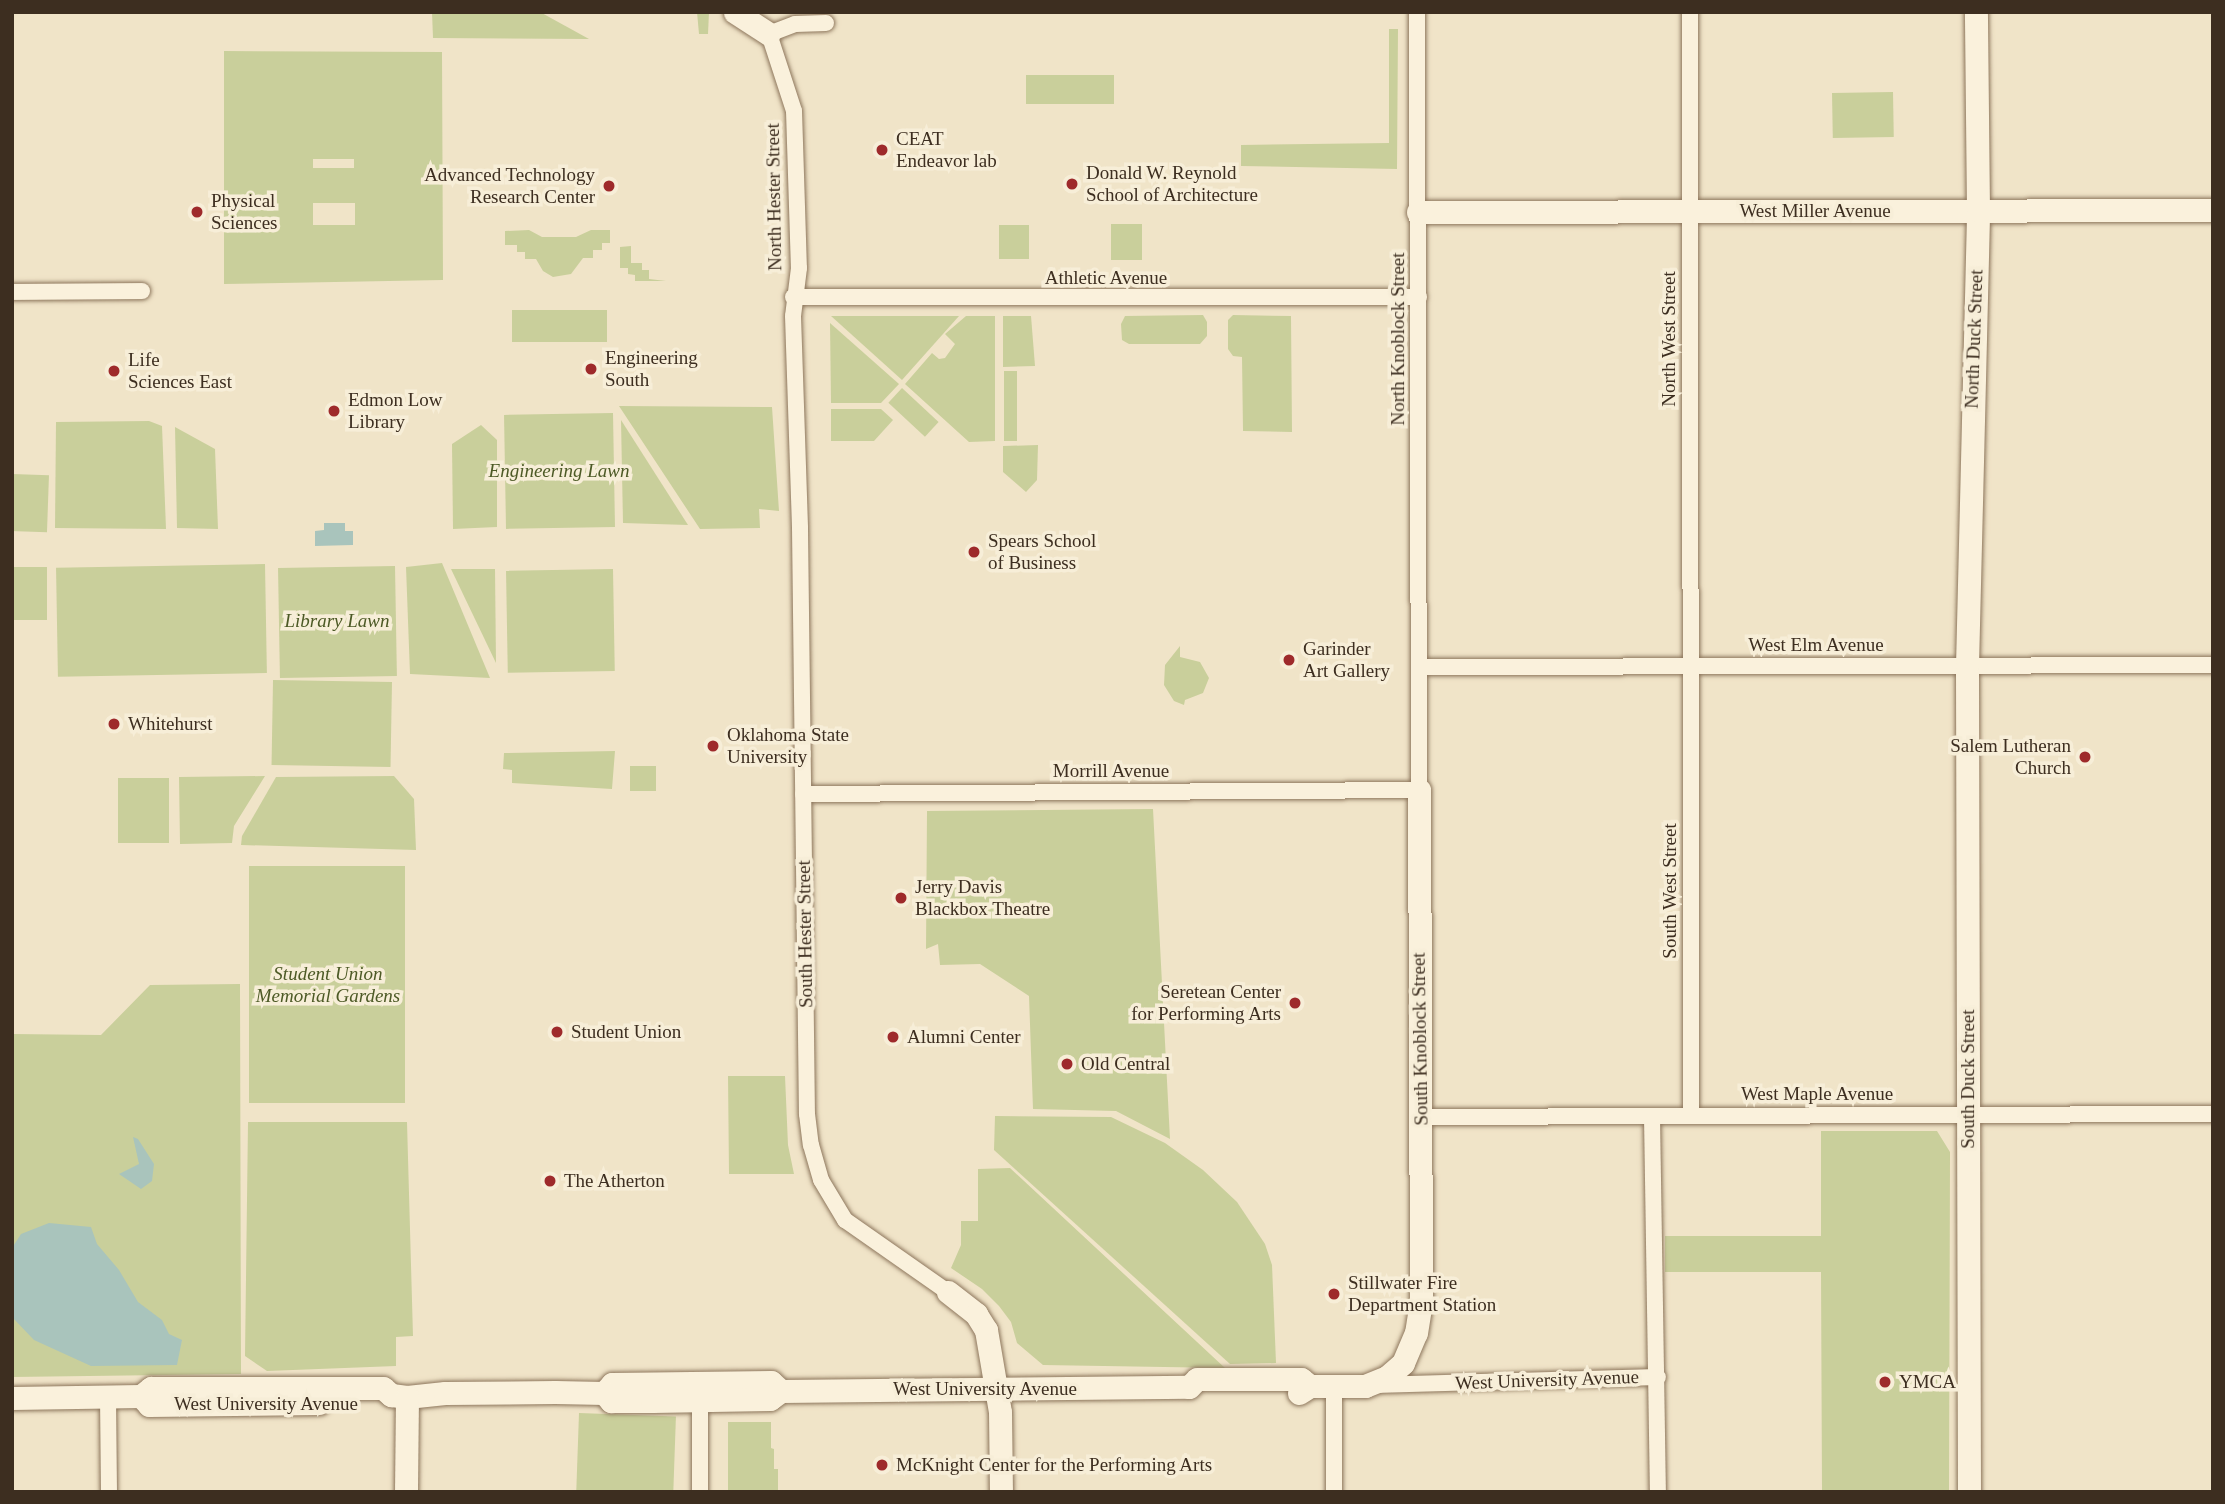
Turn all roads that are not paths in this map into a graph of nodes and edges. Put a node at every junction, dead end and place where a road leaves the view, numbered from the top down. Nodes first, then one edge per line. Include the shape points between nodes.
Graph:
1 (735, 12) edge
2 (1417, 12) edge
3 (1690, 12) edge
4 (1976, 12) edge
5 (826, 23) dead end
6 (769, 34) junction
7 (1978, 210) junction
8 (1690, 211) junction
9 (2213, 211) edge
10 (1418, 212) junction
11 (142, 291) dead end
12 (12, 292) edge
13 (793, 297) junction
14 (1419, 297) junction
15 (2213, 665) edge
16 (1690, 666) junction
17 (1967, 666) junction
18 (1420, 667) junction
19 (1419, 790) junction
20 (803, 794) junction
21 (1969, 1114) junction
22 (2213, 1114) edge
23 (1691, 1115) junction
24 (1652, 1116) junction
25 (1421, 1117) junction
26 (948, 1292) joint
27 (1658, 1377) junction
28 (1334, 1385) junction
29 (1365, 1385) junction
30 (996, 1388) junction
31 (781, 1391) junction
32 (604, 1393) junction
33 (399, 1396) junction
34 (108, 1397) junction
35 (12, 1398) edge
36 (699, 1400) junction
37 (109, 1492) edge
38 (406, 1492) edge
39 (700, 1492) edge
40 (1001, 1492) edge
41 (1334, 1492) edge
42 (1658, 1492) edge
43 (1969, 1492) edge

1 - 6 street
2 - 10 street, North Knoblock Street
3 - 8 street, North West Street
4 - 7 street, North Duck Street
5 - 6 street via 795,24
6 - 13 street, North Hester Street via 794,111 799,268
7 - 8 street, West Miller Avenue
7 - 9 street, West Miller Avenue
7 - 17 street, North Duck Street
8 - 10 street, West Miller Avenue
8 - 16 street, North West Street
10 - 14 street, North Knoblock Street
11 - 12 street
13 - 14 street, Athletic Avenue
13 - 20 street, South Hester Street
14 - 18 street, North Knoblock Street
15 - 17 street, West Elm Avenue
16 - 17 street, West Elm Avenue
16 - 18 street, West Elm Avenue
16 - 23 street, South West Street
17 - 21 street, South Duck Street
18 - 19 street, South Knoblock Street
19 - 20 street, Morrill Avenue
19 - 25 street, South Knoblock Street
20 - 26 street, South Hester Street via 807,1103 814,1157 821,1180 845,1220
21 - 22 street, West Maple Avenue
21 - 23 street, West Maple Avenue
21 - 43 street, South Duck Street
23 - 24 street, West Maple Avenue
24 - 25 street, West Maple Avenue
24 - 27 street
25 - 29 street, South Knoblock Street via 1421,1301 1416,1333 1403,1363 1387,1377
26 - 30 street, South Hester Street via 976,1314 986,1330
27 - 29 street, West University Avenue
27 - 42 street
28 - 29 street, West University Avenue
28 - 30 street, West University Avenue via 1310,1386 1301,1379 1279,1379 1197,1380 1189,1387
28 - 41 street
30 - 31 street, West University Avenue
30 - 40 street, South Hester Street
31 - 32 street, West University Avenue via 771,1382 638,1383 612,1384
31 - 36 street, West University Avenue via 770,1399
32 - 33 street, West University Avenue
32 - 36 street, West University Avenue via 611,1401
33 - 34 street, West University Avenue via 383,1388 151,1388 141,1396
33 - 38 street
34 - 35 street, West University Avenue
34 - 37 street
36 - 39 street

